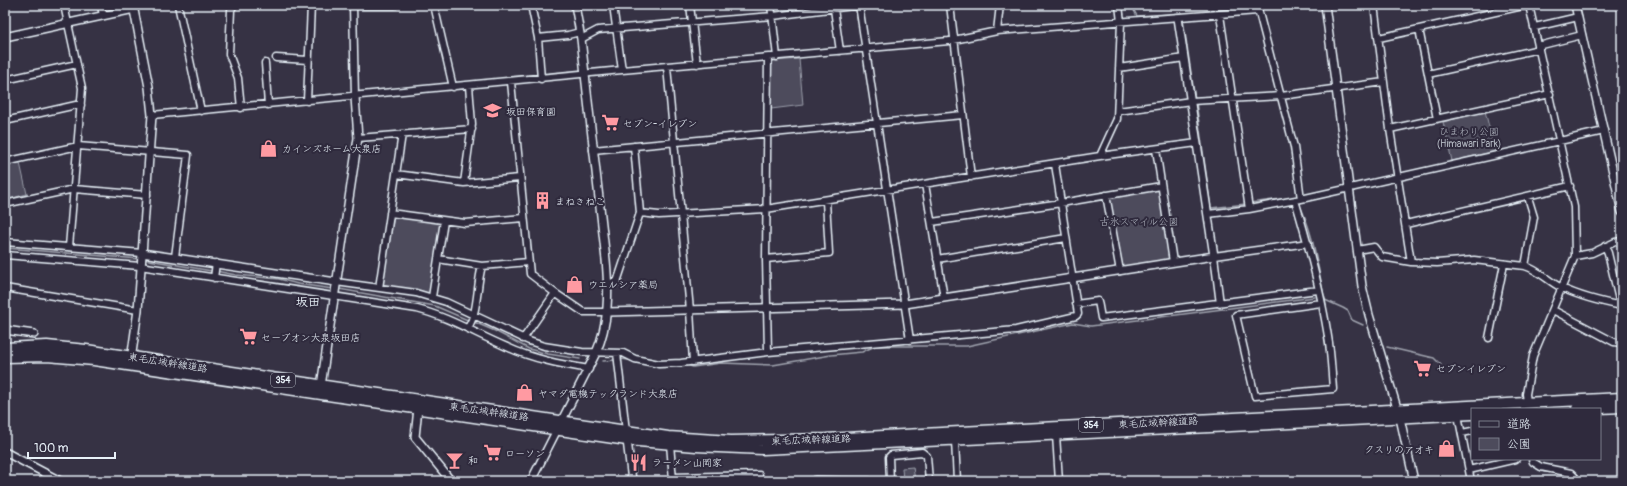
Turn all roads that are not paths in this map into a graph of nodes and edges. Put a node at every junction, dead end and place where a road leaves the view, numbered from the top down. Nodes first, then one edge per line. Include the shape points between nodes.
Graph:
1 (64, 5) edge
2 (101, 5) edge
3 (178, 5) edge
4 (234, 5) edge
5 (310, 5) edge
6 (395, 5) edge
7 (434, 5) edge
8 (530, 5) edge
9 (575, 5) edge
10 (613, 5) edge
11 (690, 5) edge
12 (771, 5) edge
13 (860, 5) edge
14 (950, 5) edge
15 (1000, 5) edge
16 (1119, 5) edge
17 (1325, 5) edge
18 (1374, 5) edge
19 (1528, 5) edge
20 (1575, 5) edge
21 (133, 7) edge
22 (1258, 8) edge
23 (834, 9) junction
24 (1220, 15) junction
25 (103, 16) junction
26 (773, 16) junction
27 (1578, 17) junction
28 (1178, 18) junction
29 (1121, 22) junction
30 (68, 23) junction
31 (692, 23) junction
32 (1535, 27) junction
33 (617, 29) junction
34 (1419, 29) junction
35 (997, 31) junction
36 (581, 35) junction
37 (1582, 35) junction
38 (5, 37) edge
39 (538, 38) junction
40 (1379, 38) junction
41 (955, 40) junction
42 (1539, 47) junction
43 (866, 49) junction
44 (840, 51) junction
45 (778, 57) junction
46 (276, 58) dead end
47 (768, 58) junction
48 (1184, 58) junction
49 (308, 60) junction
50 (77, 64) junction
51 (266, 64) dead end
52 (697, 64) junction
53 (667, 67) junction
54 (1119, 68) junction
55 (622, 70) junction
56 (586, 74) junction
57 (1428, 74) junction
58 (541, 79) junction
59 (5, 80) edge
60 (512, 82) junction
61 (1384, 82) junction
62 (468, 86) junction
63 (453, 87) junction
64 (1336, 89) junction
65 (1550, 94) junction
66 (1281, 96) junction
67 (355, 97) junction
68 (1233, 98) junction
69 (307, 101) junction
70 (1191, 101) junction
71 (81, 105) junction
72 (268, 105) junction
73 (241, 108) junction
74 (201, 111) junction
75 (1118, 111) junction
76 (152, 115) junction
77 (963, 115) junction
78 (1437, 119) junction
79 (5, 121) edge
80 (878, 124) junction
81 (472, 129) junction
82 (1390, 129) junction
83 (1604, 131) junction
84 (402, 134) junction
85 (767, 134) junction
86 (358, 138) junction
87 (1560, 141) junction
88 (674, 143) junction
89 (1196, 143) junction
90 (78, 146) junction
91 (634, 146) junction
92 (1156, 149) junction
93 (593, 150) junction
94 (150, 152) junction
95 (1100, 156) junction
96 (5, 162) edge
97 (1055, 164) junction
98 (396, 174) junction
99 (971, 177) junction
100 (520, 178) junction
101 (1397, 178) junction
102 (464, 183) junction
103 (925, 184) junction
104 (1161, 186) junction
105 (1570, 186) junction
106 (74, 188) junction
107 (1349, 188) junction
108 (886, 190) junction
109 (147, 195) junction
110 (1106, 195) junction
111 (1528, 197) junction
112 (1298, 200) junction
113 (826, 201) junction
114 (1061, 203) junction
115 (5, 204) edge
116 (766, 209) junction
117 (1249, 209) junction
118 (1622, 212) edge
119 (390, 213) junction
120 (640, 213) junction
121 (680, 213) junction
122 (1208, 214) junction
123 (524, 218) junction
124 (444, 220) junction
125 (932, 222) junction
126 (1406, 224) junction
127 (1066, 238) junction
128 (1622, 241) edge
129 (5, 242) edge
130 (1308, 243) junction
131 (1605, 246) junction
132 (69, 247) junction
133 (1357, 250) junction
134 (142, 253) junction
135 (5, 255) edge
136 (1214, 256) junction
137 (1575, 256) junction
138 (175, 257) junction
139 (766, 259) junction
140 (938, 259) junction
141 (438, 260) junction
142 (528, 262) junction
143 (1173, 262) junction
144 (1411, 262) junction
145 (216, 263) junction
146 (1504, 264) junction
147 (140, 266) junction
148 (482, 266) junction
149 (1525, 266) junction
150 (1120, 271) junction
151 (214, 278) junction
152 (1073, 278) junction
153 (1622, 278) edge
154 (1614, 279) junction
155 (336, 282) junction
156 (608, 282) junction
157 (5, 288) edge
158 (379, 288) junction
159 (1562, 288) junction
160 (1318, 290) junction
161 (555, 293) junction
162 (334, 296) junction
163 (432, 297) junction
164 (944, 298) junction
165 (1321, 303) junction
166 (905, 304) junction
167 (1076, 304) junction
168 (1220, 304) junction
169 (1620, 306) edge
170 (768, 308) junction
171 (138, 310) junction
172 (690, 310) junction
173 (1553, 310) junction
174 (608, 312) junction
175 (474, 314) junction
176 (468, 328) junction
177 (5, 330) edge
178 (34, 334) dead end
179 (523, 338) junction
180 (1489, 338) dead end
181 (910, 340) junction
182 (1622, 343) edge
183 (5, 348) edge
184 (768, 352) junction
185 (596, 353) junction
186 (617, 353) junction
187 (5, 357) edge
188 (131, 361) junction
189 (693, 362) junction
190 (589, 369) junction
191 (321, 386) junction
192 (1622, 398) edge
193 (1527, 402) junction
194 (1622, 407) edge
195 (418, 408) junction
196 (1600, 408) edge
197 (1399, 414) junction
198 (1471, 414) edge
199 (1458, 415) junction
200 (559, 426) junction
201 (1471, 431) edge
202 (1462, 433) junction
203 (1056, 435) junction
204 (627, 436) junction
205 (955, 440) junction
206 (670, 444) junction
207 (5, 452) edge
208 (1512, 460) edge
209 (1532, 460) edge
210 (1469, 470) junction
211 (673, 479) edge
212 (815, 480) edge
213 (60, 481) edge
214 (451, 481) edge
215 (531, 481) edge
216 (632, 481) edge
217 (759, 481) edge
218 (857, 481) edge
219 (869, 481) edge
220 (890, 481) edge
221 (929, 481) edge
222 (957, 481) edge
223 (1059, 481) edge
224 (1414, 481) edge
225 (1471, 481) edge
226 (1576, 481) edge

1 - 30 street
2 - 25 street
3 - 74 street
4 - 73 street via 231,10 229,54 238,78
5 - 49 street
6 - 67 street via 353,5
7 - 63 street
8 - 39 street
9 - 36 street
10 - 33 street
11 - 31 street
12 - 26 street
13 - 23 street
13 - 43 street
14 - 41 street
15 - 35 street
16 - 29 street
17 - 64 street
18 - 40 street
19 - 32 street
19 - 34 street
20 - 27 street
21 - 25 street
21 - 76 street
22 - 24 street
22 - 66 street
23 - 26 street
23 - 44 street
24 - 28 street
24 - 68 street
25 - 30 street
26 - 31 street
26 - 45 street
27 - 32 street
27 - 37 street
28 - 29 street
28 - 48 street
29 - 35 street
29 - 54 street
30 - 38 street
30 - 50 street
31 - 33 street
31 - 52 street
32 - 42 street
33 - 36 street via 598,30
33 - 55 street
34 - 40 street
34 - 57 street
35 - 41 street
36 - 39 street
36 - 56 street
37 - 42 street
37 - 83 street
39 - 58 street
40 - 61 street
41 - 43 street
41 - 77 street
42 - 57 street
42 - 65 street
43 - 44 street
43 - 80 street
44 - 45 street
45 - 47 street
46 - 49 street
47 - 52 street
47 - 85 street
48 - 54 street
48 - 70 street
49 - 69 street
50 - 59 street
50 - 71 street via 82,88
51 - 72 street
52 - 53 street
53 - 55 street
53 - 88 street
54 - 75 street
55 - 56 street
56 - 58 street
56 - 93 street
57 - 78 street
58 - 60 street
60 - 62 street
60 - 100 street
61 - 64 street
61 - 82 street
62 - 63 street
62 - 81 street
63 - 67 street
64 - 66 street
64 - 107 street
65 - 78 street
65 - 87 street
66 - 68 street
66 - 112 street via 1294,147
67 - 69 street
67 - 86 street
68 - 70 street
68 - 117 street
69 - 72 street
70 - 75 street
70 - 89 street
71 - 79 street
71 - 90 street
72 - 73 street
73 - 74 street
74 - 76 street
75 - 95 street via 1117,119
76 - 94 street
77 - 80 street
77 - 99 street
78 - 82 street
80 - 85 street
80 - 108 street
81 - 84 street
81 - 102 street
82 - 101 street
83 - 87 street
83 - 118 street
84 - 86 street
84 - 98 street
85 - 88 street
85 - 116 street
86 - 155 street
87 - 101 street
87 - 105 street
88 - 91 street
88 - 121 street
89 - 92 street
89 - 122 street
90 - 94 street
90 - 96 street
90 - 106 street
91 - 93 street
91 - 120 street
92 - 95 street
92 - 104 street
93 - 156 street
94 - 109 street
94 - 138 street via 185,154 189,157
95 - 97 street
97 - 99 street
97 - 114 street
98 - 102 street
98 - 119 street
99 - 103 street
100 - 102 street
100 - 123 street
101 - 107 street
101 - 126 street
103 - 108 street
103 - 125 street
104 - 110 street
104 - 143 street
105 - 111 street
105 - 137 street via 1574,206
106 - 109 street
106 - 115 street
106 - 132 street
107 - 112 street
107 - 133 street
108 - 113 street
108 - 166 street
109 - 134 street
110 - 114 street
110 - 150 street
111 - 126 street
111 - 149 street via 1534,217
112 - 117 street
112 - 130 street
113 - 116 street
113 - 139 street via 829,253
114 - 125 street
114 - 127 street
116 - 121 street
116 - 139 street
117 - 122 street
119 - 124 street
119 - 158 street
120 - 121 street
120 - 156 street via 617,282
121 - 172 street
122 - 136 street
123 - 124 street via 465,223
123 - 142 street
124 - 141 street
125 - 140 street
126 - 144 street
127 - 140 street
127 - 152 street
128 - 131 street
129 - 132 street
130 - 136 street
130 - 160 street
131 - 137 street via 1592,253
131 - 154 street
132 - 134 street
133 - 144 street via 1374,247 1382,257
133 - 197 street via 1369,315
134 - 138 street
134 - 147 street
135 - 147 street
136 - 143 street
136 - 168 street
137 - 159 street
138 - 145 street
139 - 170 street
140 - 164 street
141 - 148 street
141 - 163 street
142 - 148 street
142 - 161 street via 531,276
143 - 150 street
144 - 146 street via 1474,260
145 - 151 street
145 - 155 street
146 - 149 street
146 - 180 street
147 - 151 street
147 - 171 street
148 - 175 street
149 - 159 street
150 - 152 street
151 - 162 street
152 - 164 street
152 - 167 street
153 - 154 street
154 - 169 street
155 - 158 street
155 - 162 street
156 - 174 street
157 - 171 street
158 - 163 street
159 - 169 street
159 - 173 street
160 - 165 street
160 - 168 street
161 - 174 street via 586,313
161 - 179 street
162 - 176 street via 417,309
162 - 191 street
163 - 175 street
164 - 166 street
165 - 165 street via 1329,342 1333,389 1255,396 1236,315
166 - 170 street
166 - 181 street
167 - 168 street via 1098,301 1101,318
167 - 181 street via 1076,316 1016,330
170 - 172 street
170 - 184 street
171 - 188 street
172 - 174 street
172 - 189 street
173 - 182 street via 1614,342
173 - 193 street via 1533,356
174 - 185 street via 602,340
175 - 176 street
175 - 179 street
176 - 190 street via 533,358
177 - 178 street
179 - 185 street via 544,346
181 - 184 street
183 - 188 highway, 東毛広域幹線道路 / 354 via 48,346 86,350
184 - 189 street
185 - 186 street
185 - 190 street
186 - 189 street via 659,364
186 - 204 street
187 - 188 highway, 東毛広域幹線道路 / 354 via 47,356
188 - 191 highway, 東毛広域幹線道路 / 354
188 - 195 highway, 東毛広域幹線道路 / 354
190 - 200 street
191 - 200 highway, 東毛広域幹線道路 / 354
192 - 193 highway, 東毛広域幹線道路 / 354
193 - 197 highway, 東毛広域幹線道路 / 354
194 - 196 highway
195 - 200 highway, 東毛広域幹線道路 / 354
195 - 214 street via 415,437
197 - 199 highway, 東毛広域幹線道路 / 354
197 - 203 highway, 東毛広域幹線道路 / 354
197 - 204 highway, 東毛広域幹線道路 / 354 via 787,440 732,441
197 - 224 street
198 - 199 highway, 東毛広域幹線道路 / 354
199 - 202 street
200 - 204 highway, 東毛広域幹線道路 / 354
200 - 215 street
201 - 202 street
202 - 210 street
203 - 205 highway, 東毛広域幹線道路 / 354
203 - 223 street
204 - 206 highway, 東毛広域幹線道路 / 354
204 - 216 street
205 - 206 highway, 東毛広域幹線道路 / 354 via 763,449
205 - 222 street
206 - 211 street
207 - 213 street
208 - 210 street
209 - 226 street via 1541,467 1571,473
210 - 225 street
211 - 217 street via 759,475
212 - 218 street
218 - 219 street
220 - 221 street via 891,455 922,452 927,456

